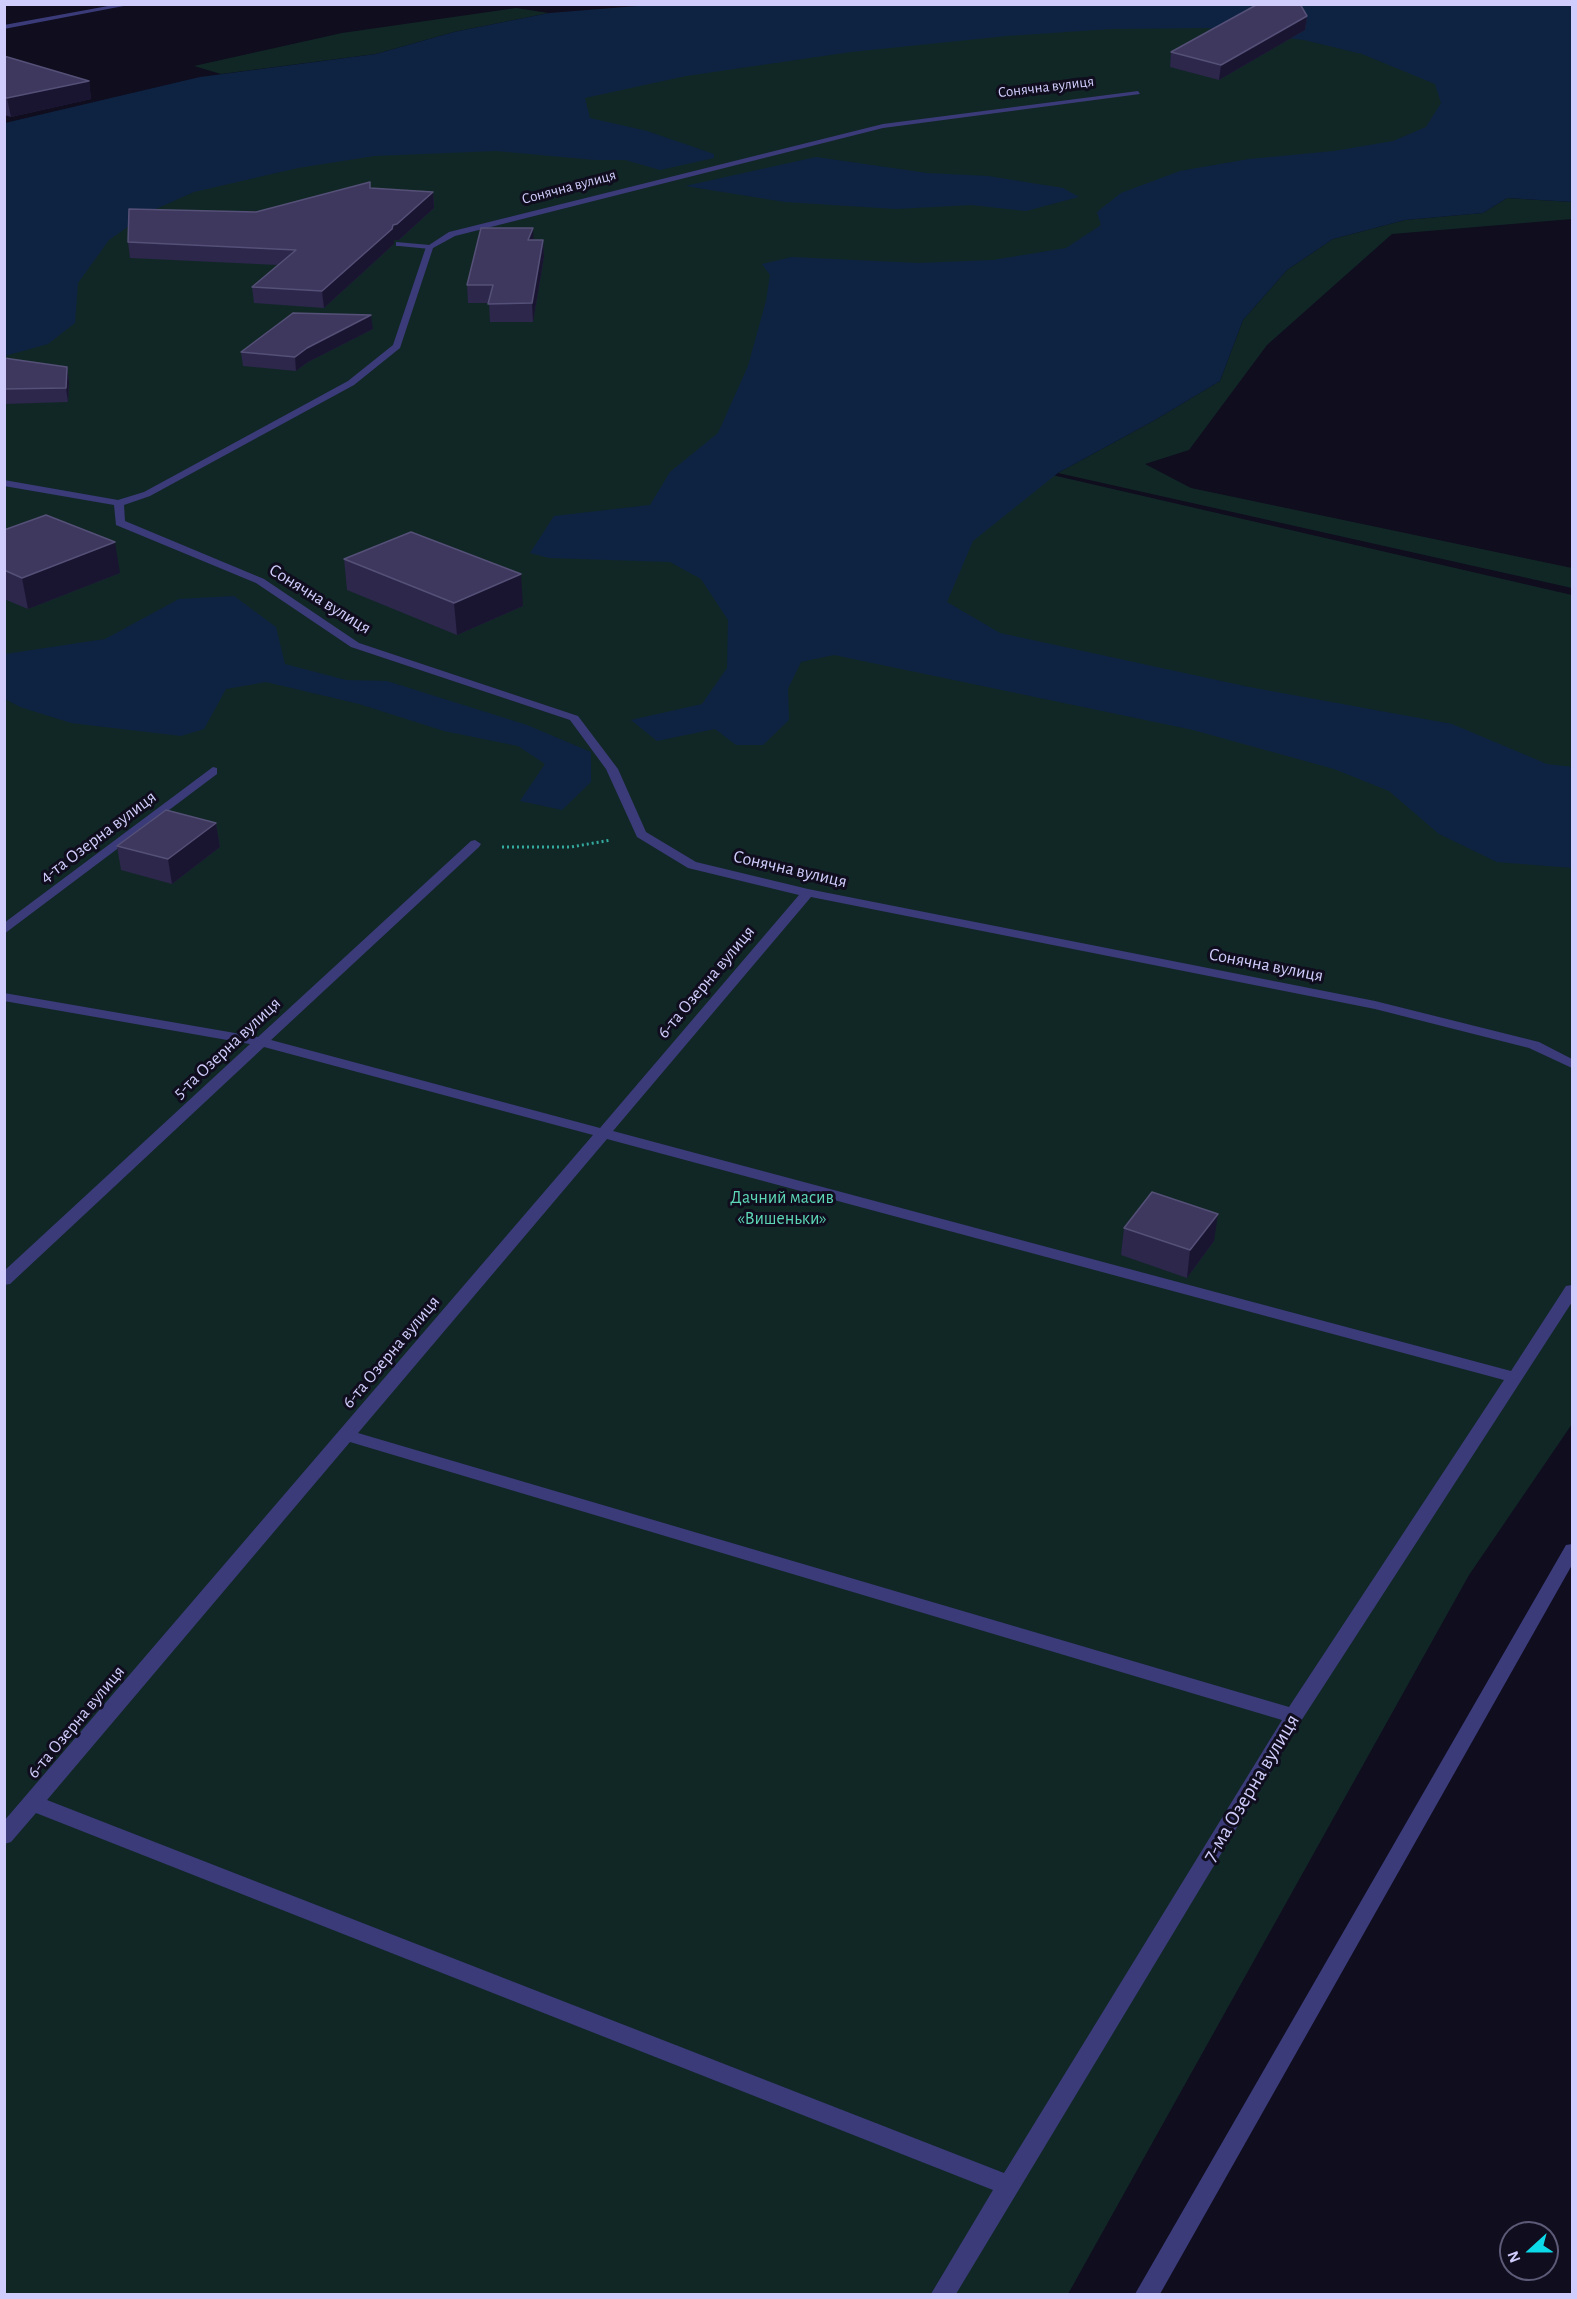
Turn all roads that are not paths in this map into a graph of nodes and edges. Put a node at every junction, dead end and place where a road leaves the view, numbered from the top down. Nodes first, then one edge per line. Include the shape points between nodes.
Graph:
1 (131, 4) edge
2 (4, 27) edge
3 (1138, 93) dead end
4 (399, 244) edge
5 (430, 247) junction
6 (4, 483) edge
7 (119, 504) junction
8 (213, 771) dead end
9 (475, 844) road end
10 (808, 892) junction
11 (4, 930) edge
12 (4, 997) edge
13 (262, 1042) junction
14 (1572, 1064) edge
15 (602, 1135) junction
16 (4, 1280) edge
17 (1572, 1290) edge
18 (1516, 1378) junction
19 (346, 1435) junction
20 (1572, 1550) edge
21 (1294, 1716) junction
22 (33, 1803) junction
23 (4, 1836) edge
24 (1009, 2186) junction
25 (943, 2295) edge
26 (1147, 2295) edge

1 - 2 street
3 - 5 street, Сонячна вулиця via 883,126 452,234
4 - 5 street
5 - 7 street via 398,346 351,382 187,473
6 - 7 street
7 - 10 street, Сонячна вулиця via 120,524 260,581 355,645 574,718 612,769 641,834 692,865
8 - 11 street, 4-та Озерна вулиця
9 - 13 street, 5-та Озерна вулиця
10 - 14 street, Сонячна вулиця via 1375,1005 1534,1045
10 - 15 street, 6-та Озерна вулиця
12 - 13 street
13 - 15 street
13 - 16 street, 5-та Озерна вулиця
15 - 18 street
15 - 19 street, 6-та Озерна вулиця
17 - 18 street, 7-ма Озерна вулиця
18 - 21 street, 7-ма Озерна вулиця
19 - 21 street
19 - 22 street, 6-та Озерна вулиця
20 - 26 street
21 - 24 street, 7-ма Озерна вулиця
22 - 23 street, 6-та Озерна вулиця
22 - 24 street
24 - 25 street, 7-ма Озерна вулиця

